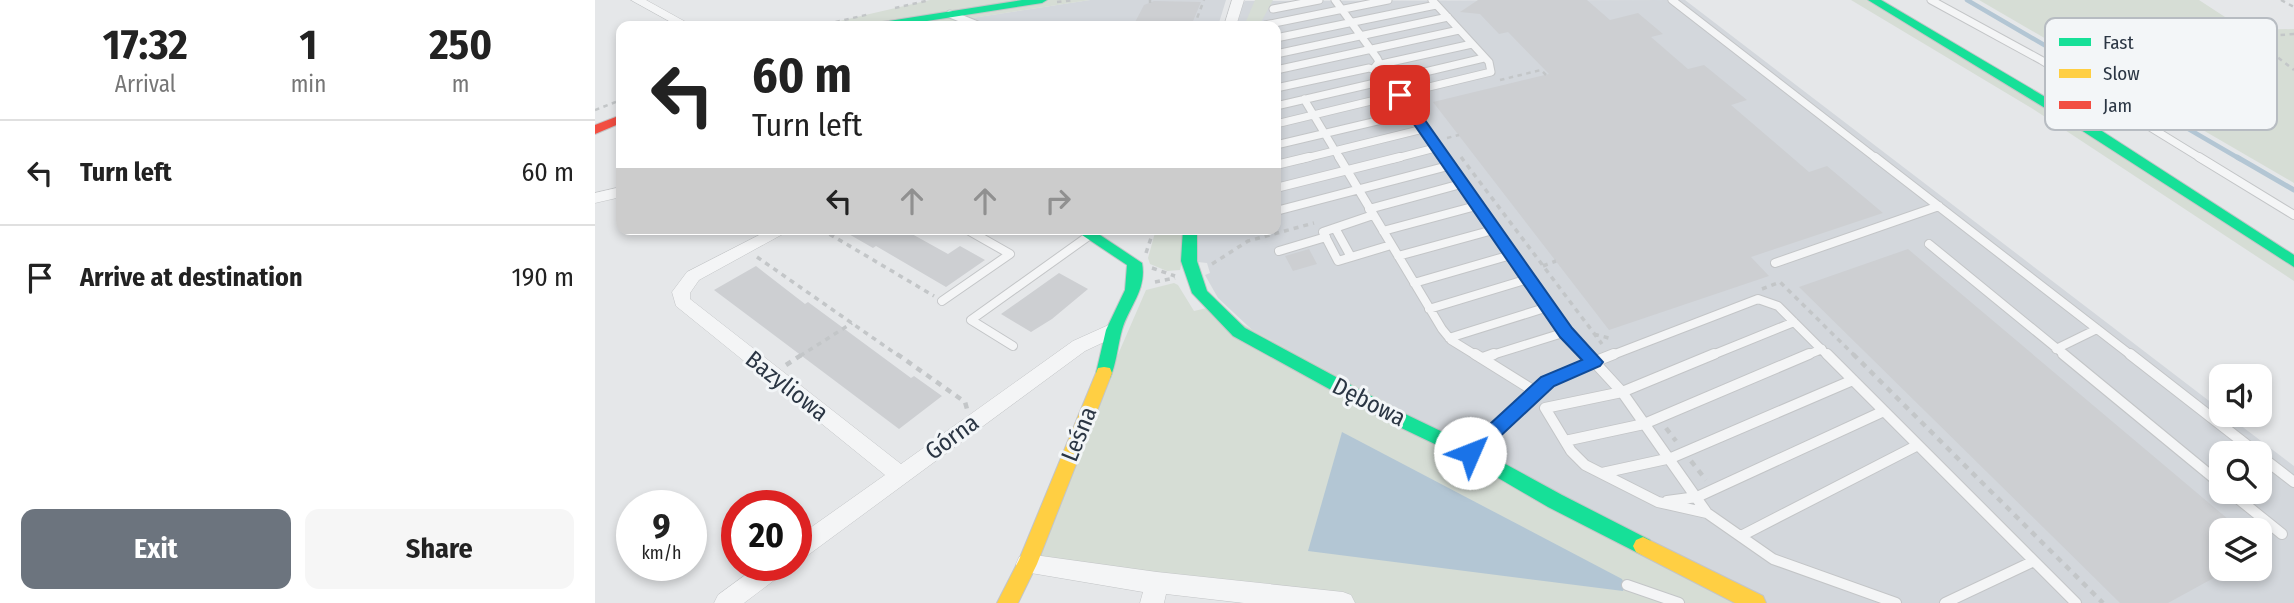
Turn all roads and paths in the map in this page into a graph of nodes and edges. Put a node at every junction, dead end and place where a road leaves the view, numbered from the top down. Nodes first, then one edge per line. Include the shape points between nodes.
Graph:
1 (638, 0) edge
2 (1042, 0) edge
3 (1204, 0) edge
4 (1278, 0) edge
5 (1319, 0) edge
6 (1335, 0) edge
7 (1388, 0) edge
8 (1672, 0) edge
9 (1873, 0) edge
10 (1887, 0) edge
11 (1931, 0) edge
12 (2281, 0) edge
13 (1434, 2) edge
14 (1240, 3) edge
15 (2294, 7) edge
16 (1273, 9) junction
17 (1342, 9) junction
18 (947, 13) junction
19 (1448, 18) junction
20 (678, 21) edge
21 (903, 21) edge
22 (967, 21) edge
23 (1195, 21) edge
24 (1232, 21) edge
25 (1267, 21) edge
26 (1281, 22) edge
27 (1352, 22) junction
28 (1459, 30) junction
29 (1362, 36) junction
30 (1281, 37) edge
31 (1472, 44) junction
32 (1372, 49) junction
33 (1281, 53) edge
34 (2277, 56) edge
35 (1484, 58) junction
36 (1979, 61) junction
37 (2045, 62) edge
38 (1375, 67) junction
39 (1281, 69) edge
40 (1541, 70) dead end
41 (2294, 70) edge
42 (1546, 75) dead end
43 (1408, 76) dead end
44 (1375, 83) dead end
45 (1281, 87) edge
46 (1400, 95) junction
47 (1304, 99) junction
48 (616, 102) edge
49 (2045, 102) edge
50 (1281, 105) edge
51 (595, 110) edge
52 (1411, 113) junction
53 (1313, 115) junction
54 (616, 121) edge
55 (1281, 123) edge
56 (1423, 129) junction
57 (595, 130) edge
58 (2090, 130) edge
59 (2155, 130) edge
60 (1324, 133) junction
61 (1459, 135) dead end
62 (1447, 138) dead end
63 (1281, 144) edge
64 (1435, 148) junction
65 (1335, 151) junction
66 (1281, 164) edge
67 (1448, 166) junction
68 (1346, 170) junction
69 (1461, 184) junction
70 (1281, 187) edge
71 (1358, 190) junction
72 (616, 192) edge
73 (595, 198) edge
74 (1476, 206) junction
75 (1939, 206) junction
76 (1281, 210) edge
77 (1371, 212) junction
78 (2294, 215) edge
79 (1326, 220) dead end
80 (1335, 228) junction
81 (1493, 230) junction
82 (1383, 231) junction
83 (1281, 233) edge
84 (772, 235) edge
85 (831, 235) edge
86 (977, 235) edge
87 (1081, 235) edge
88 (1090, 235) edge
89 (1190, 235) edge
90 (1273, 235) edge
91 (1326, 237) junction
92 (1929, 244) dead end
93 (1391, 245) junction
94 (1279, 251) dead end
95 (1511, 255) junction
96 (756, 256) dead end
97 (1398, 256) junction
98 (1350, 257) junction
99 (1556, 261) dead end
100 (2294, 262) edge
101 (1775, 263) dead end
102 (1135, 265) junction
103 (1543, 266) dead end
104 (1183, 278) junction
105 (1528, 279) junction
106 (1414, 283) junction
107 (941, 301) joint
108 (1548, 307) junction
109 (1429, 309) junction
110 (1794, 322) junction
111 (852, 323) junction
112 (2097, 329) junction
113 (1113, 330) junction
114 (1566, 332) junction
115 (1449, 338) junction
116 (1013, 346) dead end
117 (1822, 349) junction
118 (2056, 349) junction
119 (1483, 358) junction
120 (1594, 362) junction
121 (783, 367) dead end
122 (1853, 380) junction
123 (1536, 392) junction
124 (1622, 392) junction
125 (1884, 411) junction
126 (1644, 424) junction
127 (966, 427) junction
128 (1565, 441) junction
129 (2241, 441) edge
130 (1918, 445) junction
131 (1470, 453) junction
132 (1671, 458) junction
133 (2272, 465) edge
134 (1602, 473) junction
135 (2209, 474) edge
136 (900, 475) junction
137 (2294, 482) edge
138 (1697, 497) junction
139 (1658, 502) junction
140 (2245, 504) edge
141 (1707, 513) junction
142 (2282, 534) dead end
143 (1741, 536) junction
144 (812, 539) edge
145 (2034, 561) junction
146 (1027, 564) junction
147 (756, 581) edge
148 (1627, 585) dead end
149 (1155, 593) edge
150 (726, 603) edge
151 (1007, 603) edge
152 (1343, 603) edge
153 (1679, 603) edge
154 (1756, 603) edge
155 (1896, 603) edge
156 (1945, 603) edge
157 (2076, 603) edge

1 - 20 street
2 - 18 street
3 - 23 path
4 - 16 lane
5 - 16 lane
6 - 17 lane
7 - 17 lane
8 - 75 lane
9 - 36 street
10 - 36 street
11 - 37 lane
12 - 15 path
13 - 19 lane
13 - 27 lane
14 - 24 street
16 - 25 lane
17 - 26 lane
17 - 27 lane
18 - 21 street
18 - 22 lane
19 - 28 lane
19 - 29 lane
27 - 29 lane
27 - 30 lane
28 - 31 lane
28 - 32 lane
29 - 32 lane
29 - 33 lane
31 - 35 lane
31 - 38 lane
32 - 38 lane
32 - 39 lane
34 - 41 path
35 - 43 lane
35 - 46 lane via 1491,67 1489,74
36 - 49 street
38 - 45 lane
38 - 46 lane via 1386,74
40 - 42 path
44 - 47 lane
46 - 52 lane
46 - 53 lane
47 - 50 lane
47 - 53 lane
48 - 51 path
52 - 56 lane
52 - 60 lane
53 - 55 lane
53 - 60 lane
54 - 57 street
56 - 64 lane
56 - 65 lane
58 - 100 street
59 - 78 lane
60 - 63 lane
60 - 65 lane
61 - 62 path
64 - 67 lane
64 - 68 lane
65 - 66 lane
65 - 68 lane
67 - 69 lane
67 - 71 lane
68 - 70 lane
68 - 71 lane
69 - 74 lane
69 - 77 lane
71 - 76 lane
71 - 77 lane
72 - 73 street
74 - 81 lane
74 - 82 lane
75 - 101 lane
75 - 112 lane
77 - 80 lane
77 - 82 lane
79 - 83 path
80 - 91 lane via 1323,232
80 - 98 lane
81 - 95 lane
81 - 97 lane
82 - 93 lane
84 - 136 street, Bazyliowa via 693,276 681,292 684,304
85 - 107 path
86 - 107 lane via 1010,254
87 - 116 lane via 971,320
88 - 102 street
89 - 104 street, Dębowa
90 - 104 path via 1248,242
91 - 94 lane
91 - 98 lane via 1338,261
92 - 118 lane
93 - 97 lane
93 - 98 lane
95 - 105 lane
95 - 106 lane
96 - 111 path
97 - 106 lane
99 - 103 path
102 - 104 path
102 - 113 street, Leśna via 1134,290
104 - 131 street, Dębowa via 1239,332
105 - 108 lane
105 - 109 lane
106 - 109 lane
108 - 114 lane
108 - 115 lane
109 - 115 lane
110 - 117 lane
110 - 120 lane via 1778,306 1758,299
110 - 124 lane
111 - 121 path
111 - 127 path via 965,402 969,412
112 - 118 lane
112 - 129 lane
113 - 127 street, Górna via 1079,346
113 - 146 street, Leśna via 1111,355
114 - 119 lane
114 - 120 lane
115 - 119 lane
117 - 122 lane
117 - 126 lane
118 - 135 lane
119 - 123 lane
120 - 123 lane via 1553,378
120 - 124 lane
122 - 125 lane
122 - 132 lane
123 - 131 lane
124 - 126 lane
124 - 128 lane via 1545,408
125 - 130 lane
125 - 138 lane
126 - 128 lane
126 - 132 lane
127 - 136 street, Górna
128 - 134 lane via 1577,459
130 - 143 lane
130 - 145 lane
131 - 154 street, Dębowa
132 - 134 lane
132 - 138 lane
133 - 137 lane
134 - 139 lane
136 - 144 street, Górna
138 - 139 lane
138 - 141 lane
139 - 141 lane
140 - 142 lane
141 - 143 lane
143 - 155 lane via 1773,559
145 - 156 lane
145 - 157 lane
146 - 149 street
146 - 151 street, Leśna
147 - 150 street
148 - 153 lane
149 - 152 street

